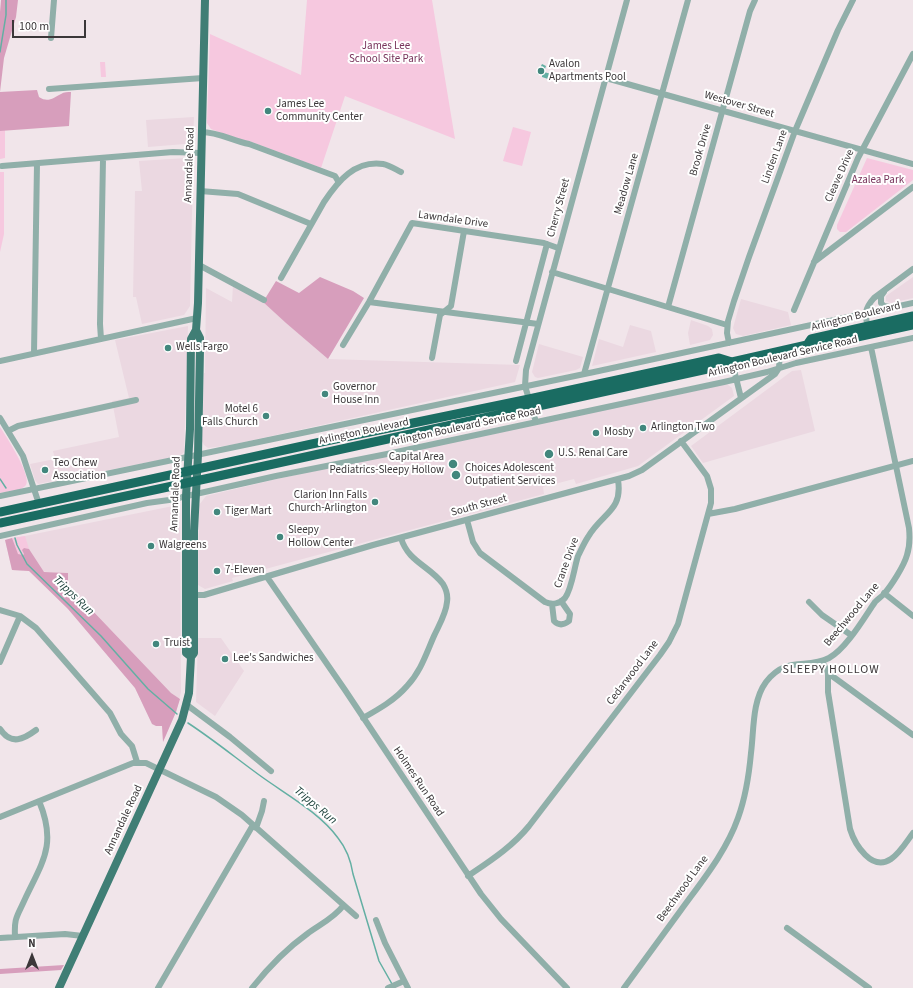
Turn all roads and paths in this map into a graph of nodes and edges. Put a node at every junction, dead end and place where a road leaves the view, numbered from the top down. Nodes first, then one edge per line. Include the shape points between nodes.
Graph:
1 (54, 0) edge
2 (205, 0) edge
3 (627, 0) edge
4 (688, 0) edge
5 (756, 0) edge
6 (853, 0) edge
7 (51, 38) dead end
8 (913, 54) edge
9 (203, 78) junction
10 (606, 78) junction
11 (49, 89) dead end
12 (663, 94) junction
13 (723, 111) junction
14 (796, 131) junction
15 (202, 132) junction
16 (862, 150) junction
17 (201, 153) junction
18 (103, 159) junction
19 (38, 164) junction
20 (913, 164) edge
21 (2, 166) dead end
22 (400, 172) dead end
23 (338, 184) junction
24 (913, 186) edge
25 (200, 191) junction
26 (311, 224) junction
27 (464, 231) junction
28 (547, 244) junction
29 (558, 248) junction
30 (814, 262) junction
31 (198, 265) junction
32 (913, 269) edge
33 (552, 272) junction
34 (281, 278) dead end
35 (887, 288) junction
36 (608, 289) junction
37 (264, 300) dead end
38 (369, 302) junction
39 (913, 303) edge
40 (668, 307) junction
41 (891, 308) junction
42 (794, 310) dead end
43 (446, 311) junction
44 (864, 314) junction
45 (913, 316) edge
46 (197, 318) junction
47 (526, 323) junction
48 (538, 324) junction
49 (727, 325) junction
50 (913, 325) edge
51 (196, 330) junction
52 (868, 330) junction
53 (913, 338) edge
54 (101, 339) junction
55 (729, 343) junction
56 (343, 345) dead end
57 (871, 347) junction
58 (780, 351) junction
59 (34, 353) junction
60 (432, 358) dead end
61 (0, 361) edge
62 (516, 361) dead end
63 (732, 362) junction
64 (779, 368) junction
65 (584, 374) junction
66 (737, 379) junction
67 (525, 386) junction
68 (741, 398) junction
69 (136, 400) dead end
70 (530, 403) junction
71 (0, 418) edge
72 (361, 421) junction
73 (536, 422) junction
74 (8, 431) junction
75 (365, 433) junction
76 (681, 441) junction
77 (198, 455) junction
78 (188, 457) junction
79 (305, 457) junction
80 (913, 461) edge
81 (896, 466) junction
82 (196, 469) junction
83 (308, 470) junction
84 (187, 471) junction
85 (618, 480) junction
86 (191, 482) junction
87 (34, 489) junction
88 (195, 494) junction
89 (0, 496) edge
90 (186, 496) junction
91 (51, 501) junction
92 (38, 504) junction
93 (0, 512) edge
94 (42, 513) junction
95 (708, 514) junction
96 (30, 516) junction
97 (467, 520) junction
98 (0, 522) edge
99 (45, 526) junction
100 (0, 536) edge
101 (401, 538) junction
102 (911, 548) edge
103 (267, 577) junction
104 (884, 593) junction
105 (189, 595) junction
106 (561, 601) junction
107 (809, 602) dead end
108 (552, 604) junction
109 (0, 610) edge
110 (20, 616) junction
111 (913, 616) edge
112 (851, 635) junction
113 (822, 661) junction
114 (0, 662) edge
115 (828, 673) junction
116 (187, 705) junction
117 (363, 718) junction
118 (0, 729) edge
119 (36, 730) dead end
120 (913, 735) edge
121 (137, 762) junction
122 (159, 771) junction
123 (271, 771) dead end
124 (39, 801) junction
125 (264, 801) dead end
126 (0, 817) edge
127 (254, 826) junction
128 (913, 833) edge
129 (468, 876) junction
130 (343, 906) junction
131 (356, 916) dead end
132 (376, 920) dead end
133 (787, 928) dead end
134 (83, 936) junction
135 (15, 937) junction
136 (0, 938) edge
137 (402, 981) junction
138 (59, 988) edge
139 (158, 988) edge
140 (252, 988) edge
141 (388, 988) edge
142 (408, 988) edge
143 (567, 988) edge
144 (624, 988) edge
145 (870, 988) edge

1 - 7 street
2 - 9 main road, Annandale Road
3 - 10 street, Cherry Street
4 - 12 street, Meadow Lane
5 - 13 street, Brook Drive via 750,11
6 - 14 street, Linden Lane
8 - 16 street, Cleave Drive
9 - 11 street
9 - 15 main road, Annandale Road
10 - 12 street, Westover Street
10 - 29 street, Cherry Street
12 - 13 street, Westover Street
12 - 36 street, Meadow Lane
13 - 14 street, Westover Street
13 - 40 street, Brook Drive
14 - 16 street, Westover Street
14 - 49 street, Linden Lane via 746,264
15 - 17 main road, Annandale Road
15 - 23 street via 249,144 312,167 335,176
16 - 20 street, Westover Street
16 - 30 street, Cleave Drive
17 - 18 street via 173,152
17 - 25 main road, Annandale Road
18 - 19 street
18 - 54 street
19 - 21 street
19 - 59 street
22 - 23 street via 384,164 365,165 348,173
23 - 26 street
24 - 30 street
25 - 26 street via 238,194
25 - 31 main road, Annandale Road
26 - 34 street
27 - 28 street, Lawndale Drive
27 - 38 street, Lawndale Drive via 412,224
27 - 43 street via 451,306
28 - 29 street, Lawndale Drive
28 - 47 street, Cherry Street
29 - 33 street, Cherry Street
30 - 42 street, Cleave Drive
31 - 37 street
31 - 46 main road, Annandale Road
32 - 35 street
33 - 36 street
33 - 48 street, Cherry Street
35 - 41 street via 880,301 882,305
35 - 44 street via 870,302
36 - 40 street
36 - 65 street, Meadow Lane
38 - 43 street
38 - 56 street, Lawndale Drive
39 - 41 street
40 - 49 street
41 - 44 street
43 - 47 street
43 - 60 street via 440,315
44 - 52 street
44 - 55 street
45 - 52 highway, Arlington Boulevard
46 - 51 main road, Annandale Road
46 - 54 street
47 - 48 street
47 - 62 street, Cherry Street
48 - 67 street, Cherry Street via 526,370
49 - 55 street
50 - 52 highway, Arlington Boulevard
51 - 77 main road, Annandale Road via 200,338
51 - 78 main road, Annandale Road via 191,339
52 - 58 highway, Arlington Boulevard via 816,346 807,345
53 - 57 street, Arlington Boulevard Service Road
54 - 59 street
55 - 65 street
57 - 64 street, Arlington Boulevard Service Road
57 - 81 street, Beechwood Lane
58 - 63 highway, Arlington Boulevard
58 - 64 street
59 - 61 street
63 - 66 street
63 - 70 highway, Arlington Boulevard via 720,358
64 - 66 street, Arlington Boulevard Service Road
64 - 68 street, South Street via 775,374
65 - 67 street
66 - 68 street
66 - 73 street, Arlington Boulevard Service Road
67 - 70 street, Cherry Street
67 - 72 street
68 - 76 street, South Street
69 - 74 street via 18,426
70 - 73 street, Cherry Street
70 - 75 highway, Arlington Boulevard
70 - 79 highway, Arlington Boulevard
71 - 74 street
72 - 75 street
72 - 77 street
73 - 83 street, Arlington Boulevard Service Road
74 - 87 street via 23,456
75 - 82 highway, Arlington Boulevard
76 - 85 street, South Street via 635,474
76 - 95 street, Cedarwood Lane via 709,482 712,494
77 - 78 street
77 - 82 main road, Annandale Road
78 - 84 main road, Annandale Road
78 - 87 street
79 - 83 street
79 - 86 highway, Arlington Boulevard
80 - 81 street
81 - 95 street
81 - 102 street, Beechwood Lane
82 - 84 highway, Arlington Boulevard
82 - 86 main road, Annandale Road
83 - 88 street, Arlington Boulevard Service Road
84 - 86 main road, Annandale Road
84 - 91 highway, Arlington Boulevard
85 - 97 street, South Street
85 - 106 street, Crane Drive via 617,502 595,526 586,541 578,557 567,594
86 - 88 main road, Annandale Road
86 - 90 main road, Annandale Road
86 - 94 highway, Arlington Boulevard
87 - 89 street
87 - 92 street
88 - 90 street, Arlington Boulevard Service Road
88 - 105 main road, Annandale Road
90 - 99 street, Arlington Boulevard Service Road
90 - 105 main road, Annandale Road
91 - 92 highway, Arlington Boulevard
91 - 94 highway
92 - 93 highway, Arlington Boulevard
92 - 96 highway
94 - 96 highway, Arlington Boulevard
94 - 99 street
95 - 129 street, Cedarwood Lane via 678,624 669,642 521,836
96 - 98 highway, Arlington Boulevard
97 - 101 street, South Street
97 - 108 street via 473,542 480,553 528,590
99 - 100 street, Arlington Boulevard Service Road
101 - 103 street, South Street
101 - 117 street via 410,555 443,585 447,596 446,608 414,679 388,703
102 - 104 street, Beechwood Lane via 904,564
103 - 105 street, South Street via 204,594
103 - 117 street, Holmes Run Road
104 - 111 street
104 - 112 street, Beechwood Lane
105 - 116 main road, Annandale Road via 186,653 191,657
106 - 108 street, Crane Drive
106 - 108 street via 570,614 569,621 563,624 554,621
107 - 112 street via 822,615
109 - 110 street
110 - 114 street
110 - 121 street via 36,628 110,713 121,734 132,746
112 - 113 street, Beechwood Lane via 835,654
113 - 115 street
113 - 144 street, Beechwood Lane via 782,668 766,683 758,698 746,792 732,832 710,869
115 - 120 street
115 - 128 street via 832,720 853,838 865,854 883,862 891,860
116 - 122 main road, Annandale Road
116 - 123 street
117 - 129 street, Holmes Run Road
118 - 119 street via 6,736 15,740 24,738
121 - 122 street via 146,763
121 - 124 street
122 - 127 street via 216,797
122 - 134 main road, Annandale Road
124 - 126 street
124 - 135 street via 47,822 47,849 16,917
125 - 127 street
127 - 130 street
127 - 139 street
129 - 143 street, Holmes Run Road via 496,914
130 - 131 street
130 - 140 street via 293,945
132 - 137 street
133 - 145 street
134 - 135 street via 65,934
134 - 138 main road, Annandale Road
135 - 136 street
137 - 141 street
137 - 142 street

